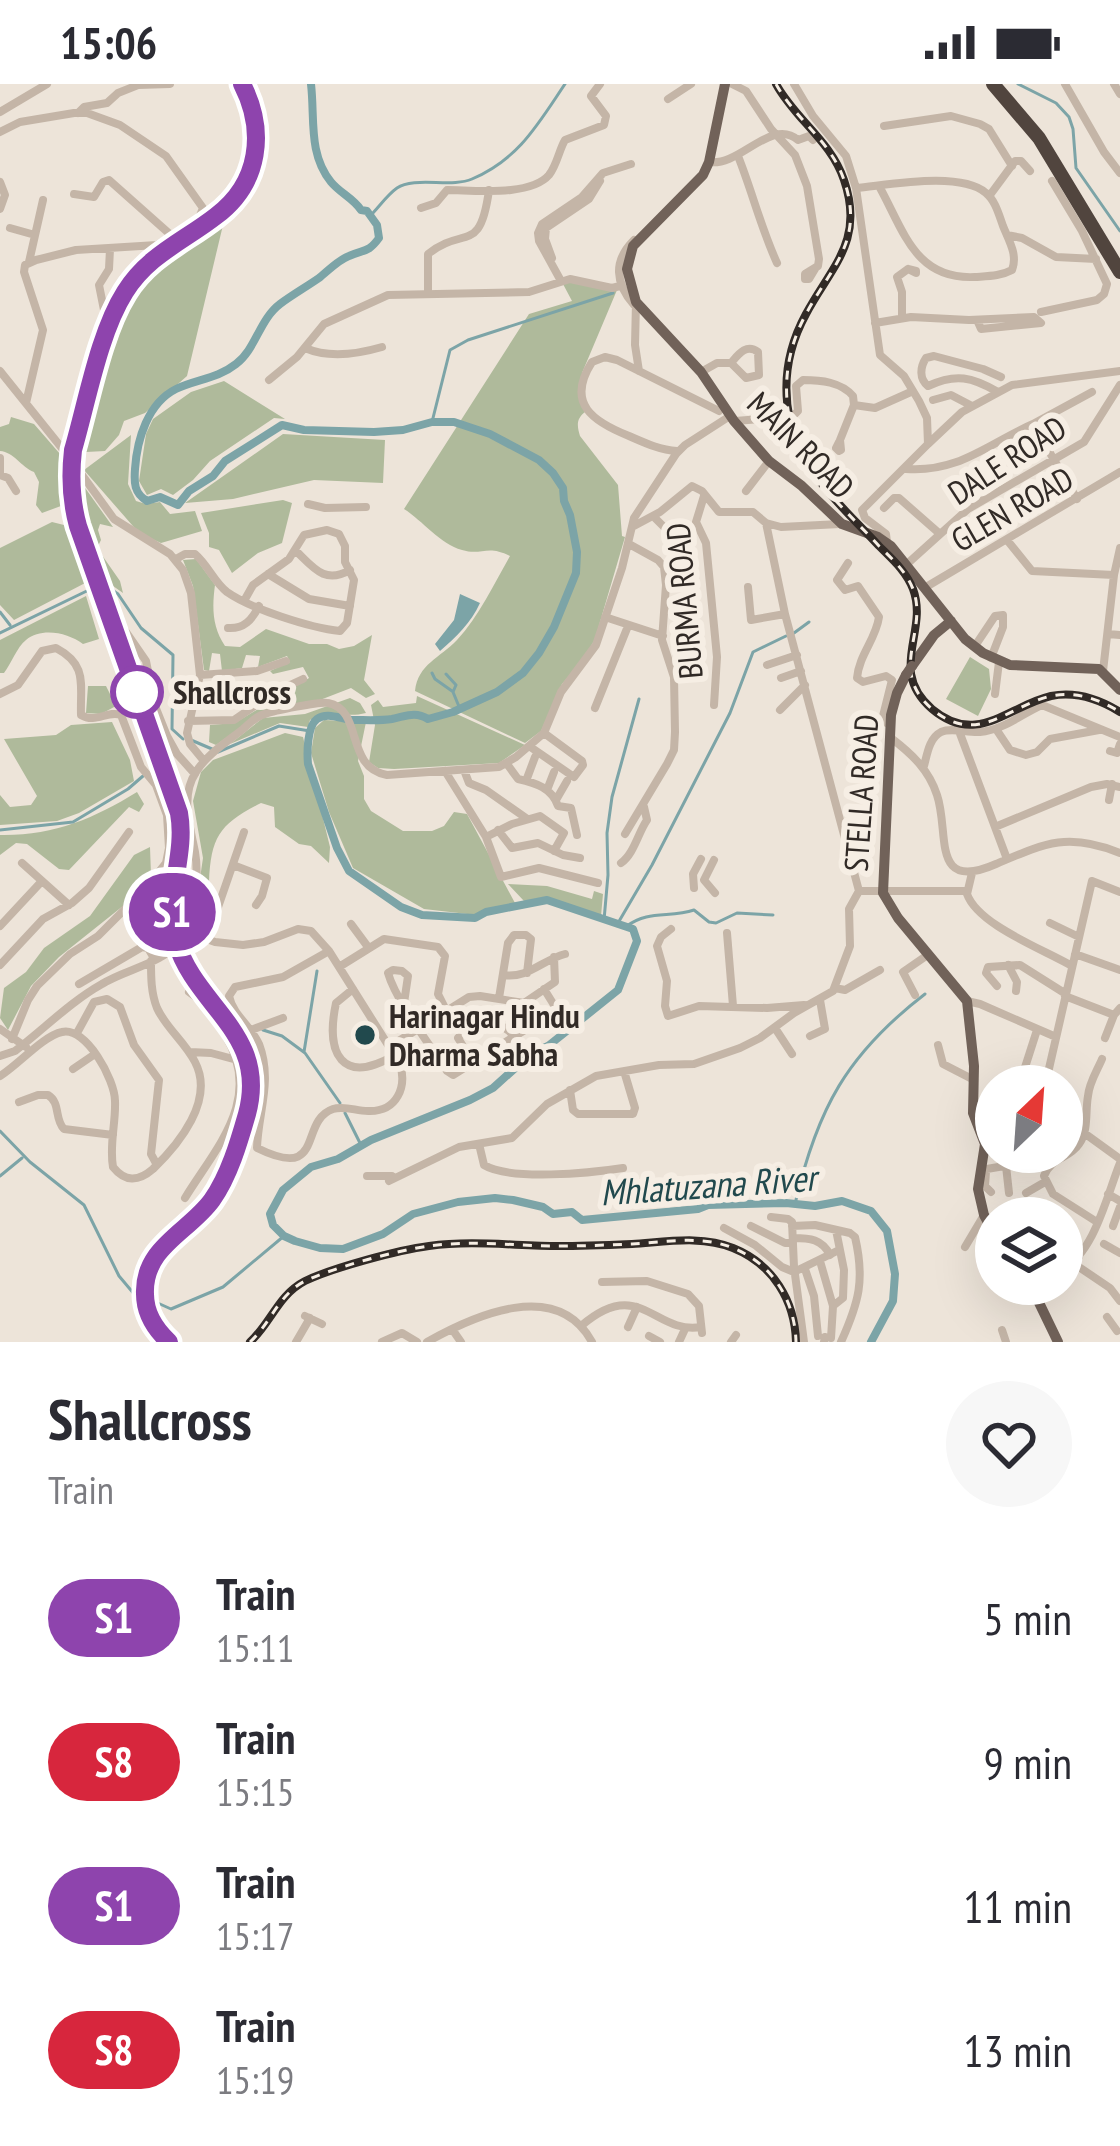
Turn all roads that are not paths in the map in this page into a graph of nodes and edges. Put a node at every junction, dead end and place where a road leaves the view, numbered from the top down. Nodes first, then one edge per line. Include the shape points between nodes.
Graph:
1 (46, 84) edge
2 (170, 84) edge
3 (600, 84) edge
4 (691, 84) edge
5 (728, 84) edge
6 (794, 84) edge
7 (997, 84) edge
8 (1065, 84) edge
9 (1114, 84) edge
10 (1120, 94) edge
11 (668, 99) dead end
12 (0, 112) edge
13 (78, 113) junction
14 (884, 126) dead end
15 (0, 132) edge
16 (775, 134) junction
17 (813, 140) dead end
18 (738, 156) junction
19 (710, 162) junction
20 (1014, 163) junction
21 (631, 164) dead end
22 (1030, 171) dead end
23 (1120, 173) edge
24 (1052, 181) dead end
25 (0, 182) edge
26 (879, 186) junction
27 (856, 188) junction
28 (489, 190) junction
29 (74, 194) dead end
30 (990, 195) junction
31 (43, 200) dead end
32 (0, 208) edge
33 (421, 208) dead end
34 (10, 228) dead end
35 (35, 235) junction
36 (172, 236) junction
37 (1007, 236) junction
38 (638, 238) junction
39 (110, 249) junction
40 (1120, 259) edge
41 (1096, 260) junction
42 (29, 262) junction
43 (777, 263) dead end
44 (815, 269) dead end
45 (908, 269) dead end
46 (1120, 272) edge
47 (559, 279) junction
48 (620, 286) junction
49 (428, 294) junction
50 (636, 304) junction
51 (104, 310) dead end
52 (1041, 312) dead end
53 (902, 318) junction
54 (977, 320) junction
55 (874, 322) junction
56 (382, 347) dead end
57 (304, 348) junction
58 (731, 363) dead end
59 (0, 371) edge
60 (1120, 371) edge
61 (640, 372) junction
62 (701, 372) junction
63 (1000, 377) dead end
64 (269, 380) dead end
65 (1120, 386) edge
66 (913, 391) junction
67 (998, 392) junction
68 (1092, 392) dead end
69 (933, 400) dead end
70 (26, 403) junction
71 (854, 405) junction
72 (972, 406) junction
73 (727, 416) junction
74 (1033, 424) junction
75 (839, 442) dead end
76 (928, 444) junction
77 (678, 451) junction
78 (0, 458) edge
79 (1054, 460) junction
80 (769, 461) junction
81 (904, 468) junction
82 (0, 475) edge
83 (1119, 477) edge
84 (16, 491) dead end
85 (746, 491) dead end
86 (705, 495) junction
87 (1077, 500) junction
88 (308, 504) dead end
89 (366, 507) dead end
90 (325, 508) junction
91 (884, 508) dead end
92 (653, 516) junction
93 (766, 523) junction
94 (842, 524) junction
95 (632, 527) junction
96 (327, 530) junction
97 (670, 533) dead end
98 (940, 534) junction
99 (879, 536) junction
100 (1007, 540) junction
101 (628, 544) junction
102 (1120, 548) edge
103 (295, 550) junction
104 (176, 559) junction
105 (848, 563) dead end
106 (907, 564) junction
107 (350, 570) junction
108 (268, 574) junction
109 (1114, 575) junction
110 (748, 586) dead end
111 (926, 586) junction
112 (244, 601) junction
113 (1120, 603) edge
114 (259, 606) junction
115 (350, 606) junction
116 (1110, 609) junction
117 (785, 614) junction
118 (605, 617) junction
119 (951, 621) junction
120 (628, 626) junction
121 (228, 628) dead end
122 (126, 632) dead end
123 (1108, 634) junction
124 (1120, 635) edge
125 (663, 636) junction
126 (974, 647) junction
127 (797, 656) junction
128 (995, 660) junction
129 (286, 661) dead end
130 (769, 666) dead end
131 (801, 670) junction
132 (1103, 671) junction
133 (200, 675) junction
134 (782, 678) dead end
135 (303, 679) dead end
136 (805, 685) junction
137 (1120, 690) edge
138 (0, 694) edge
139 (995, 694) dead end
140 (714, 705) dead end
141 (595, 708) dead end
142 (780, 710) dead end
143 (188, 721) junction
144 (996, 729) junction
145 (1100, 730) junction
146 (890, 731) junction
147 (959, 731) junction
148 (544, 733) junction
149 (1120, 740) edge
150 (529, 746) junction
151 (1110, 751) dead end
152 (535, 757) dead end
153 (204, 761) junction
154 (507, 764) junction
155 (923, 767) junction
156 (464, 770) junction
157 (445, 771) junction
158 (554, 772) dead end
159 (194, 774) junction
160 (526, 781) junction
161 (568, 781) dead end
162 (1116, 786) edge
163 (548, 790) junction
164 (556, 800) junction
165 (1109, 800) dead end
166 (644, 806) junction
167 (526, 819) junction
168 (995, 826) junction
169 (498, 830) junction
170 (129, 832) dead end
171 (244, 832) dead end
172 (625, 834) dead end
173 (578, 835) dead end
174 (486, 837) junction
175 (554, 851) junction
176 (1120, 854) edge
177 (580, 858) dead end
178 (701, 859) dead end
179 (1007, 859) junction
180 (715, 860) dead end
181 (22, 862) dead end
182 (621, 863) dead end
183 (233, 865) junction
184 (972, 873) junction
185 (42, 881) junction
186 (598, 883) dead end
187 (694, 888) dead end
188 (967, 891) junction
189 (859, 892) junction
190 (1120, 892) edge
191 (715, 893) dead end
192 (883, 893) junction
193 (256, 904) dead end
194 (69, 905) junction
195 (1050, 923) dead end
196 (351, 924) dead end
197 (0, 926) edge
198 (671, 929) dead end
199 (187, 932) junction
200 (727, 932) dead end
201 (1079, 937) junction
202 (207, 939) junction
203 (368, 947) junction
204 (329, 951) junction
205 (565, 954) dead end
206 (930, 954) junction
207 (1076, 954) junction
208 (554, 957) junction
209 (153, 960) junction
210 (0, 965) edge
211 (1008, 965) junction
212 (1072, 966) junction
213 (339, 967) junction
214 (880, 970) dead end
215 (1120, 970) edge
216 (527, 973) junction
217 (503, 976) junction
218 (79, 983) dead end
219 (997, 986) dead end
220 (836, 988) junction
221 (353, 989) junction
222 (544, 989) junction
223 (1016, 991) dead end
224 (189, 992) dead end
225 (915, 995) dead end
226 (1065, 995) junction
227 (499, 998) junction
228 (816, 1001) junction
229 (404, 1003) dead end
230 (972, 1004) junction
231 (733, 1006) junction
232 (446, 1010) junction
233 (1117, 1011) edge
234 (284, 1018) dead end
235 (419, 1027) junction
236 (775, 1028) junction
237 (0, 1030) edge
238 (251, 1030) junction
239 (1036, 1030) junction
240 (77, 1033) junction
241 (809, 1036) dead end
242 (514, 1037) junction
243 (1056, 1037) junction
244 (1105, 1038) dead end
245 (12, 1039) junction
246 (938, 1045) dead end
247 (27, 1049) junction
248 (392, 1051) junction
249 (189, 1052) junction
250 (95, 1054) junction
251 (792, 1054) dead end
252 (0, 1056) edge
253 (1102, 1059) dead end
254 (237, 1060) junction
255 (474, 1064) junction
256 (1025, 1065) edge
257 (1050, 1065) edge
258 (73, 1069) dead end
259 (623, 1071) junction
260 (0, 1076) edge
261 (974, 1080) junction
262 (570, 1090) junction
263 (19, 1102) dead end
264 (975, 1117) edge
265 (1084, 1133) junction
266 (113, 1135) junction
267 (479, 1144) junction
268 (1120, 1161) edge
269 (157, 1165) junction
270 (623, 1168) dead end
271 (983, 1173) edge
272 (1007, 1173) edge
273 (367, 1176) dead end
274 (1045, 1182) junction
275 (991, 1192) dead end
276 (1009, 1193) dead end
277 (1026, 1193) dead end
278 (1108, 1193) junction
279 (185, 1198) dead end
280 (1120, 1204) edge
281 (771, 1217) dead end
282 (1096, 1222) junction
283 (751, 1226) dead end
284 (792, 1226) junction
285 (1113, 1226) dead end
286 (724, 1228) dead end
287 (836, 1230) junction
288 (975, 1230) edge
289 (793, 1241) junction
290 (1104, 1244) dead end
291 (965, 1247) dead end
292 (1083, 1250) edge
293 (835, 1253) junction
294 (1120, 1253) edge
295 (820, 1261) junction
296 (1083, 1266) edge
297 (800, 1270) junction
298 (602, 1282) dead end
299 (1120, 1301) edge
300 (1040, 1305) edge
301 (833, 1306) junction
302 (637, 1307) junction
303 (322, 1324) dead end
304 (580, 1326) junction
305 (628, 1327) dead end
306 (452, 1329) junction
307 (685, 1329) junction
308 (1002, 1330) dead end
309 (649, 1336) dead end
310 (804, 1339) edge
311 (830, 1339) edge
312 (299, 1341) edge
313 (382, 1342) edge
314 (417, 1342) edge
315 (427, 1342) edge
316 (461, 1342) edge
317 (592, 1342) edge
318 (660, 1342) edge
319 (680, 1342) edge
320 (1006, 1342) edge
321 (1058, 1342) edge

1 - 12 street
2 - 13 street via 138,85
3 - 28 street via 591,96 604,113 602,127 565,140 537,183
4 - 11 street
5 - 16 street via 746,92
5 - 19 main road
6 - 27 street via 846,156
7 - 40 highway via 1041,129
7 - 46 highway
8 - 23 street
9 - 10 street
13 - 15 street
13 - 36 street via 127,128 169,159 203,208
14 - 20 street via 950,116 980,124
16 - 17 street
16 - 18 street
16 - 44 street via 806,181
18 - 19 street
18 - 43 street
19 - 38 main road
20 - 22 street
20 - 30 street
21 - 47 street via 609,171 589,199 546,228
24 - 41 street
25 - 32 street
26 - 27 street
26 - 30 street via 960,182
26 - 37 street via 915,250 938,272 1010,273 1016,262
27 - 55 street
28 - 33 street via 447,190
28 - 49 street via 482,231 434,253
29 - 36 street via 94,197 110,180
30 - 37 street
31 - 35 street
34 - 35 street
35 - 42 street
36 - 39 street via 149,247
37 - 41 street via 1055,257
38 - 48 street via 620,261
38 - 50 main road via 627,269
39 - 42 street
39 - 51 street via 99,285
41 - 52 street via 1107,284 1101,297
42 - 70 street via 24,272 43,330
45 - 53 street via 896,277
47 - 48 street
47 - 49 street via 529,292
48 - 50 street, MAIN ROAD
49 - 57 street via 379,298 324,324
50 - 61 street
50 - 62 main road, MAIN ROAD
53 - 54 street
53 - 55 street
54 - 54 street via 981,329 1041,322 1034,317
55 - 66 street via 882,359
56 - 57 street via 324,354
57 - 64 street
58 - 62 street
59 - 70 street
60 - 67 street
61 - 73 street
61 - 77 street via 610,358 592,362 583,385 588,412 614,430
62 - 73 main road, MAIN ROAD
63 - 67 street via 934,356 922,366 928,386 958,377
65 - 79 street, DALE ROAD via 1087,439
66 - 71 street via 875,408
66 - 76 street via 927,418
67 - 72 street
68 - 74 street
69 - 72 street via 951,395
70 - 104 street via 114,519
71 - 73 street via 844,388 803,380 798,411 789,417
71 - 75 street
72 - 76 street
73 - 77 street
73 - 80 main road, MAIN ROAD
74 - 79 street
74 - 81 street via 972,458
76 - 81 street
77 - 95 street
78 - 82 street
79 - 87 street
79 - 98 street, DALE ROAD
80 - 85 street
80 - 94 main road, MAIN ROAD
81 - 99 street via 864,507
82 - 84 street
83 - 87 street, GLEN ROAD
86 - 92 street via 690,487
86 - 93 street via 718,512 753,512
86 - 140 street, BURMA ROAD via 696,525 710,574
87 - 100 street, GLEN ROAD
88 - 90 street
89 - 90 street
90 - 96 street
91 - 98 street via 899,498
92 - 95 street
92 - 97 street
93 - 94 street
93 - 117 street
94 - 99 main road, MAIN ROAD
95 - 101 street
96 - 103 street via 306,534
96 - 107 street via 342,540
98 - 106 street, DALE ROAD
99 - 106 main road, MAIN ROAD
100 - 109 street via 1032,571
100 - 111 street, GLEN ROAD
101 - 118 street
101 - 125 street via 664,567
102 - 109 street
103 - 107 street via 324,575
103 - 108 street
104 - 112 street via 199,556
104 - 133 street via 189,585
105 - 146 street via 837,580 845,590 858,586 879,617 857,678 892,680 882,720
106 - 111 main road, MAIN ROAD
107 - 115 street
108 - 112 street
108 - 115 street via 309,598
109 - 116 street
110 - 117 street via 751,620
111 - 119 main road, MAIN ROAD
112 - 114 street
113 - 116 street
114 - 115 street via 340,631
114 - 121 street via 248,622
116 - 123 street
117 - 127 street
118 - 120 street
118 - 148 street
119 - 126 main road, MAIN ROAD
119 - 146 main road, STELLA ROAD via 909,670
120 - 125 street
120 - 141 street
122 - 159 street via 146,661 167,736
123 - 124 street
123 - 132 street
125 - 166 street via 674,677 675,745
126 - 128 main road, MAIN ROAD
126 - 128 street via 1004,615
127 - 130 street
127 - 131 street
128 - 132 main road, MAIN ROAD
128 - 139 street
129 - 133 street
131 - 134 street
131 - 136 street
132 - 137 main road
133 - 143 street
135 - 143 street via 237,719
136 - 142 street
136 - 189 street
138 - 245 street via 19,685 42,651 71,657 82,680 81,715 122,715 169,829 164,868 37,986
143 - 153 street via 188,739
144 - 145 street via 1045,705
144 - 145 street via 1010,749 1026,754 1050,739
144 - 147 street
145 - 149 street
146 - 155 street
146 - 192 main road, STELLA ROAD
147 - 155 street via 937,735
147 - 168 street
148 - 150 street
148 - 150 street via 582,761 574,777
149 - 151 street via 1118,753
150 - 154 street
152 - 160 street
153 - 157 street via 264,714 322,702 345,713 366,765 380,774
153 - 159 street
154 - 156 street
154 - 160 street
155 - 184 street via 940,804 947,862
156 - 157 street
156 - 167 street via 469,784
157 - 174 street
158 - 163 street
159 - 199 street
160 - 163 street
161 - 164 street
162 - 165 street
162 - 168 street via 1091,787
163 - 164 street
164 - 173 street via 571,808
166 - 172 street
166 - 182 street via 647,820
167 - 169 street
167 - 175 street via 540,816 562,831
168 - 179 street
169 - 174 street
169 - 175 street via 511,847 535,842
170 - 194 street
171 - 183 street
174 - 186 street via 505,878 539,868
175 - 177 street
176 - 179 street via 1089,842 1056,842
178 - 187 street
179 - 184 street
180 - 191 street via 704,880
181 - 185 street
183 - 193 street via 267,878
183 - 202 street
184 - 188 street
185 - 194 street
185 - 197 street
188 - 192 street
188 - 212 street via 983,916
189 - 192 street
189 - 220 street
190 - 201 street via 1092,881
192 - 206 main road, STELLA ROAD
194 - 210 street via 43,919
195 - 201 street
196 - 203 street
198 - 231 street via 657,946 668,1016
199 - 202 street
199 - 209 street
200 - 231 street
201 - 207 street
202 - 204 street via 253,944 302,929
203 - 213 street
203 - 232 street via 394,939 441,948 438,994
204 - 213 street
204 - 238 street via 284,977 231,992 230,1003
205 - 208 street
206 - 225 street via 902,973
206 - 230 main road, STELLA ROAD
207 - 212 street
207 - 215 street
208 - 216 street
208 - 222 street via 556,981
209 - 218 street via 142,947
209 - 247 street via 93,989
209 - 249 street via 158,1008
211 - 219 street via 987,969
211 - 223 street
211 - 226 street via 1020,964
212 - 226 street
213 - 221 street
214 - 220 street
216 - 217 street
216 - 217 street via 531,939 514,935
217 - 227 street
220 - 228 street
221 - 248 street
221 - 248 street via 336,1004 335,1052 363,1068
222 - 227 street via 522,1003
222 - 242 street via 554,1010
224 - 254 street
226 - 233 street
226 - 243 street
227 - 232 street via 469,997
228 - 231 street
228 - 236 street
228 - 241 street via 825,1029
229 - 235 street
230 - 239 street
230 - 261 main road
232 - 235 street
233 - 244 street
234 - 238 street
235 - 248 street
235 - 255 street via 449,1073
236 - 251 street
236 - 259 street via 694,1064
237 - 245 street
238 - 248 street via 266,1078 257,1148 279,1158 306,1150 329,1111 373,1112 397,1099 402,1070
239 - 243 street
239 - 256 street
240 - 247 street
240 - 250 street
240 - 269 street via 94,1002 120,1007 159,1084 151,1154
242 - 255 street
242 - 255 street via 503,1027 472,1026 458,1038
243 - 257 street
245 - 247 street
246 - 261 street via 943,1064
247 - 252 street
247 - 260 street
249 - 254 street
249 - 269 street via 200,1097
250 - 258 street
250 - 266 street via 115,1095
253 - 265 street
254 - 279 street via 231,1124
259 - 262 street
259 - 262 street via 633,1114 578,1114
261 - 264 main road
262 - 267 street via 512,1138
263 - 266 street via 48,1095 64,1129
265 - 268 street
265 - 274 street via 1074,1150 1048,1165
266 - 269 street via 120,1175 136,1180
267 - 270 street via 484,1165 502,1172
267 - 273 street via 392,1180
268 - 278 street
271 - 275 street
272 - 276 street
274 - 277 street
274 - 282 street
278 - 280 street
278 - 282 street
280 - 285 street
281 - 284 street
282 - 292 street
283 - 289 street
284 - 287 street
284 - 289 street
286 - 297 street via 782,1267
287 - 293 street
287 - 311 street via 852,1234 862,1250 862,1278 850,1321
288 - 291 street
289 - 293 street via 815,1240
289 - 297 street
290 - 294 street
293 - 295 street
293 - 301 street via 844,1293
295 - 297 street
295 - 301 street
296 - 299 street
297 - 310 street
297 - 311 street
298 - 307 street via 641,1280 688,1294 698,1302 702,1330
300 - 321 main road
301 - 311 street
302 - 304 street via 607,1308
302 - 305 street
302 - 307 street
303 - 312 street via 307,1317
304 - 306 street via 552,1308 528,1305
304 - 317 street
306 - 315 street
306 - 316 street
307 - 319 street
308 - 320 street
309 - 318 street
310 - 311 street
313 - 314 street via 402,1333

